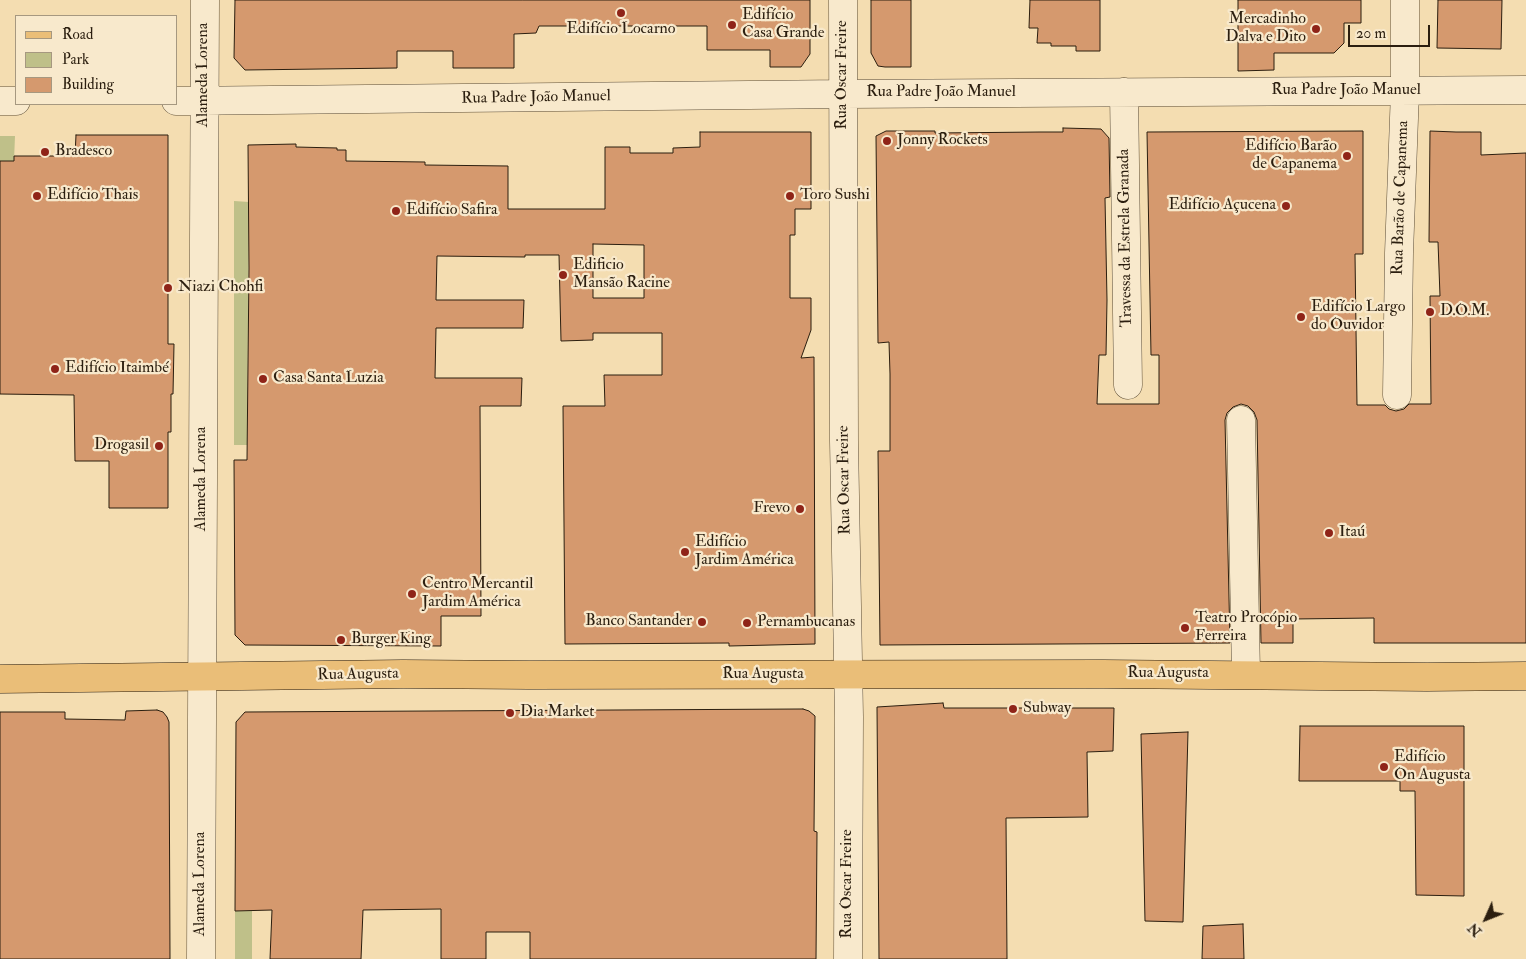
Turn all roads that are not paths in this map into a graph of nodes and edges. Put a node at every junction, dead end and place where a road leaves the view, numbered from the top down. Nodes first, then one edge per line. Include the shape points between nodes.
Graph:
1 (205, 0) edge
2 (843, 0) edge
3 (1405, 0) edge
4 (1526, 90) edge
5 (1405, 91) junction
6 (1124, 92) junction
7 (844, 94) junction
8 (0, 101) edge
9 (15, 101) edge
10 (178, 101) edge
11 (204, 101) junction
12 (1128, 385) dead end
13 (1396, 395) dead end
14 (1241, 420) dead end
15 (848, 674) junction
16 (1246, 674) junction
17 (1526, 676) edge
18 (201, 677) junction
19 (0, 679) edge
20 (201, 959) edge
21 (848, 959) edge

1 - 11 street, Alameda Lorena
2 - 7 street, Rua Oscar Freire
3 - 5 street, Rua Barão de Capanema
4 - 5 street, Rua Padre João Manuel
5 - 6 street, Rua Padre João Manuel
5 - 13 street, Rua Barão de Capanema
6 - 7 street, Rua Padre João Manuel
6 - 12 street, Travessa da Estrela Granada
7 - 11 street, Rua Padre João Manuel
7 - 15 street, Rua Oscar Freire
8 - 9 street
10 - 11 street, Rua Padre João Manuel
11 - 18 street, Alameda Lorena
14 - 16 street
15 - 16 main road, Rua Augusta
15 - 18 main road, Rua Augusta
15 - 21 street, Rua Oscar Freire
16 - 17 main road, Rua Augusta
18 - 19 main road, Rua Augusta
18 - 20 street, Alameda Lorena

